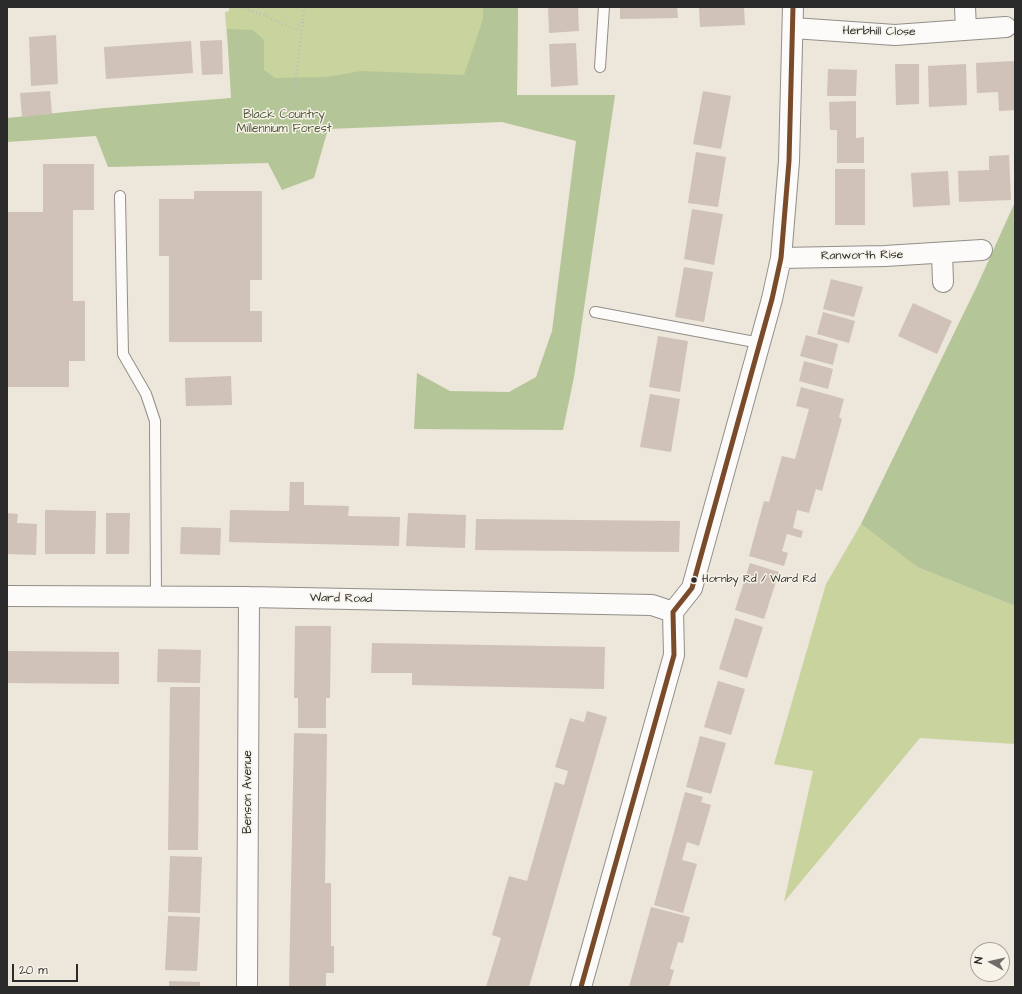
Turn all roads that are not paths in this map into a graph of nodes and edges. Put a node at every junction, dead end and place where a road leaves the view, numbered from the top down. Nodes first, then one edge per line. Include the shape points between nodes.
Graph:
1 (604, 7) edge
2 (793, 7) edge
3 (965, 7) edge
4 (1006, 27) dead end
5 (793, 28) junction
6 (966, 30) junction
7 (600, 67) dead end
8 (120, 196) dead end
9 (982, 250) dead end
10 (942, 252) junction
11 (781, 258) junction
12 (943, 282) dead end
13 (595, 312) dead end
14 (760, 343) junction
15 (7, 596) edge
16 (156, 597) junction
17 (250, 597) junction
18 (673, 612) junction
19 (248, 987) edge
20 (581, 987) edge

1 - 7 lane
2 - 5 street
3 - 6 street
4 - 6 street, Herbhill Close
5 - 6 street, Herbhill Close via 895,35
5 - 11 street via 789,161
8 - 16 lane via 123,354 146,394 155,421
9 - 10 street, Ranworth Rise
10 - 11 street, Ranworth Rise
10 - 12 street
11 - 14 street
13 - 14 lane
14 - 18 street via 692,588
15 - 16 street, Ward Road
16 - 17 street, Ward Road
17 - 18 street, Ward Road via 652,604
17 - 19 street, Benson Avenue
18 - 20 street via 674,655

